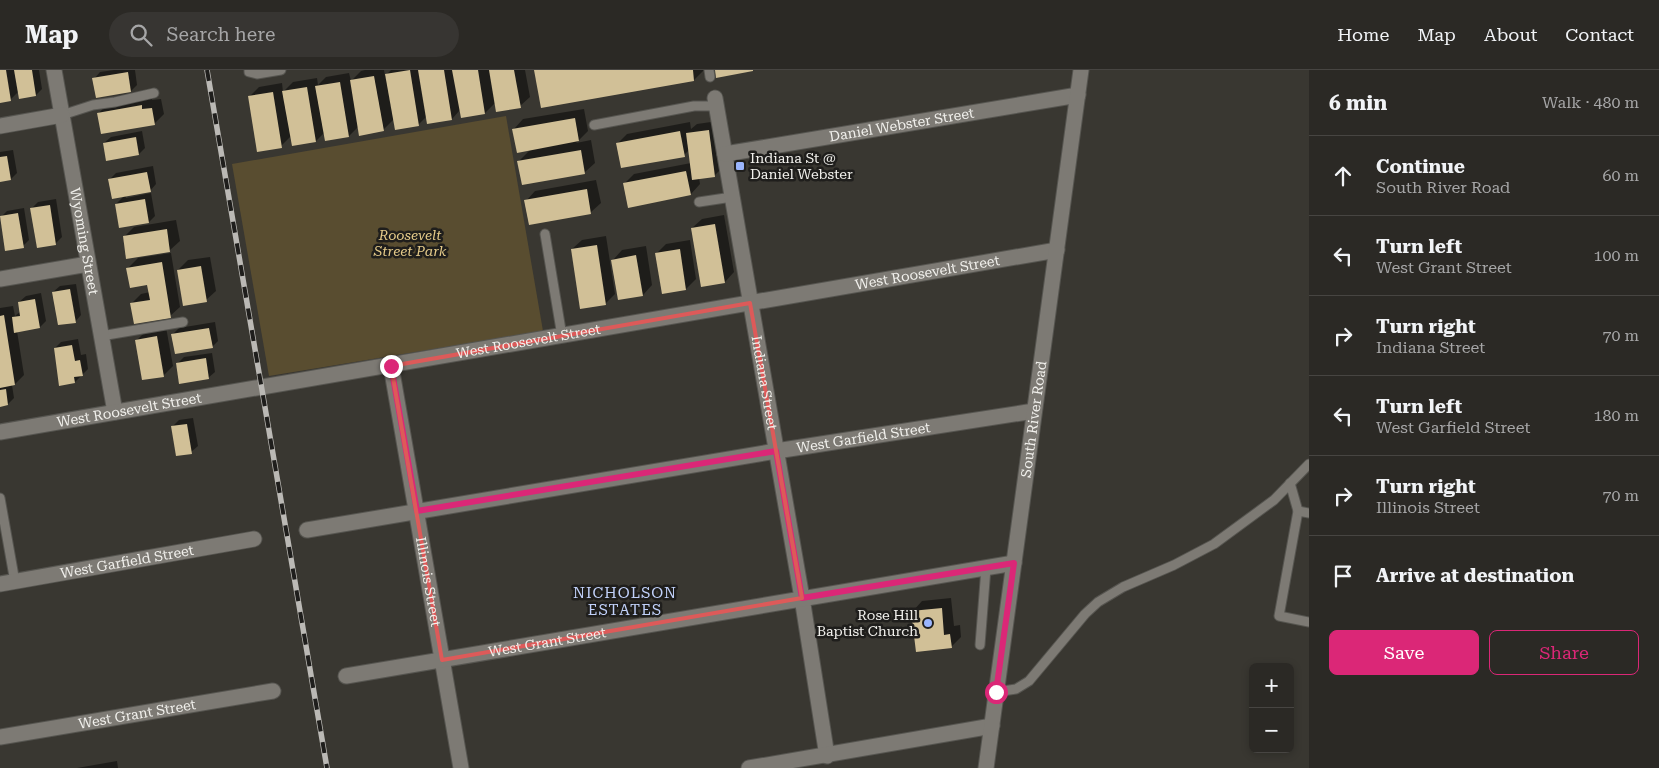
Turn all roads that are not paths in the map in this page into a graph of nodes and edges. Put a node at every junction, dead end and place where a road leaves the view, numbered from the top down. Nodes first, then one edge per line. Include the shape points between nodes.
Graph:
1 (54, 70) edge
2 (249, 70) edge
3 (281, 70) edge
4 (1080, 70) edge
5 (154, 93) dead end
6 (1078, 95) junction
7 (716, 102) joint
8 (62, 115) junction
9 (594, 125) dead end
10 (0, 126) edge
11 (725, 154) junction
12 (732, 197) junction
13 (698, 202) dead end
14 (546, 234) dead end
15 (1057, 250) junction
16 (88, 264) junction
17 (0, 278) edge
18 (750, 303) junction
19 (183, 322) dead end
20 (101, 336) junction
21 (562, 336) junction
22 (391, 366) junction
23 (1034, 411) junction
24 (115, 412) junction
25 (0, 432) edge
26 (776, 451) junction
27 (1309, 464) edge
28 (1290, 483) junction
29 (0, 498) edge
30 (417, 511) junction
31 (1298, 511) junction
32 (1309, 513) edge
33 (3, 528) edge
34 (307, 530) dead end
35 (254, 539) dead end
36 (1014, 563) junction
37 (986, 568) junction
38 (8, 583) edge
39 (802, 598) junction
40 (1309, 622) edge
41 (980, 645) dead end
42 (442, 660) junction
43 (346, 676) dead end
44 (273, 691) dead end
45 (996, 692) junction
46 (992, 726) junction
47 (0, 737) edge
48 (827, 756) junction
49 (462, 768) edge
50 (749, 768) edge
51 (986, 768) edge

1 - 8 street, Wyoming Street
2 - 3 lane via 257,74
4 - 6 street, South River Road
5 - 8 lane via 93,105
6 - 11 street, Daniel Webster Street
6 - 15 street, South River Road
7 - 9 lane
7 - 11 street, Indiana Street
8 - 10 street
8 - 16 street, Wyoming Street
11 - 12 street, Indiana Street
12 - 13 lane
12 - 18 street, Indiana Street
14 - 21 lane
15 - 18 street, West Roosevelt Street
15 - 23 street, South River Road
16 - 17 street
16 - 20 street, Wyoming Street
18 - 21 street, West Roosevelt Street
18 - 26 street, Indiana Street
19 - 20 lane
20 - 24 street, Wyoming Street
21 - 22 street, West Roosevelt Street
22 - 24 street, West Roosevelt Street
22 - 30 street, Illinois Street
23 - 26 street, West Garfield Street
23 - 36 street, South River Road
24 - 25 street, West Roosevelt Street
26 - 30 street, West Garfield Street
26 - 39 street, Indiana Street
27 - 28 lane
28 - 31 lane
28 - 45 lane via 1274,500 1214,544 1105,597 1085,614 1029,681 1016,689
29 - 33 lane
30 - 34 street, West Garfield Street
30 - 42 street, Illinois Street
31 - 32 lane
31 - 40 lane via 1280,616
33 - 38 lane
35 - 38 street, West Garfield Street
36 - 37 street, West Grant Street
36 - 45 street, South River Road
37 - 39 street, West Grant Street
37 - 41 lane
39 - 42 street, West Grant Street
39 - 48 street, Indiana Street
42 - 43 street, West Grant Street
42 - 49 street, Illinois Street
44 - 47 street, West Grant Street
45 - 46 street, South River Road
46 - 48 street
46 - 51 street, South River Road
48 - 50 street

